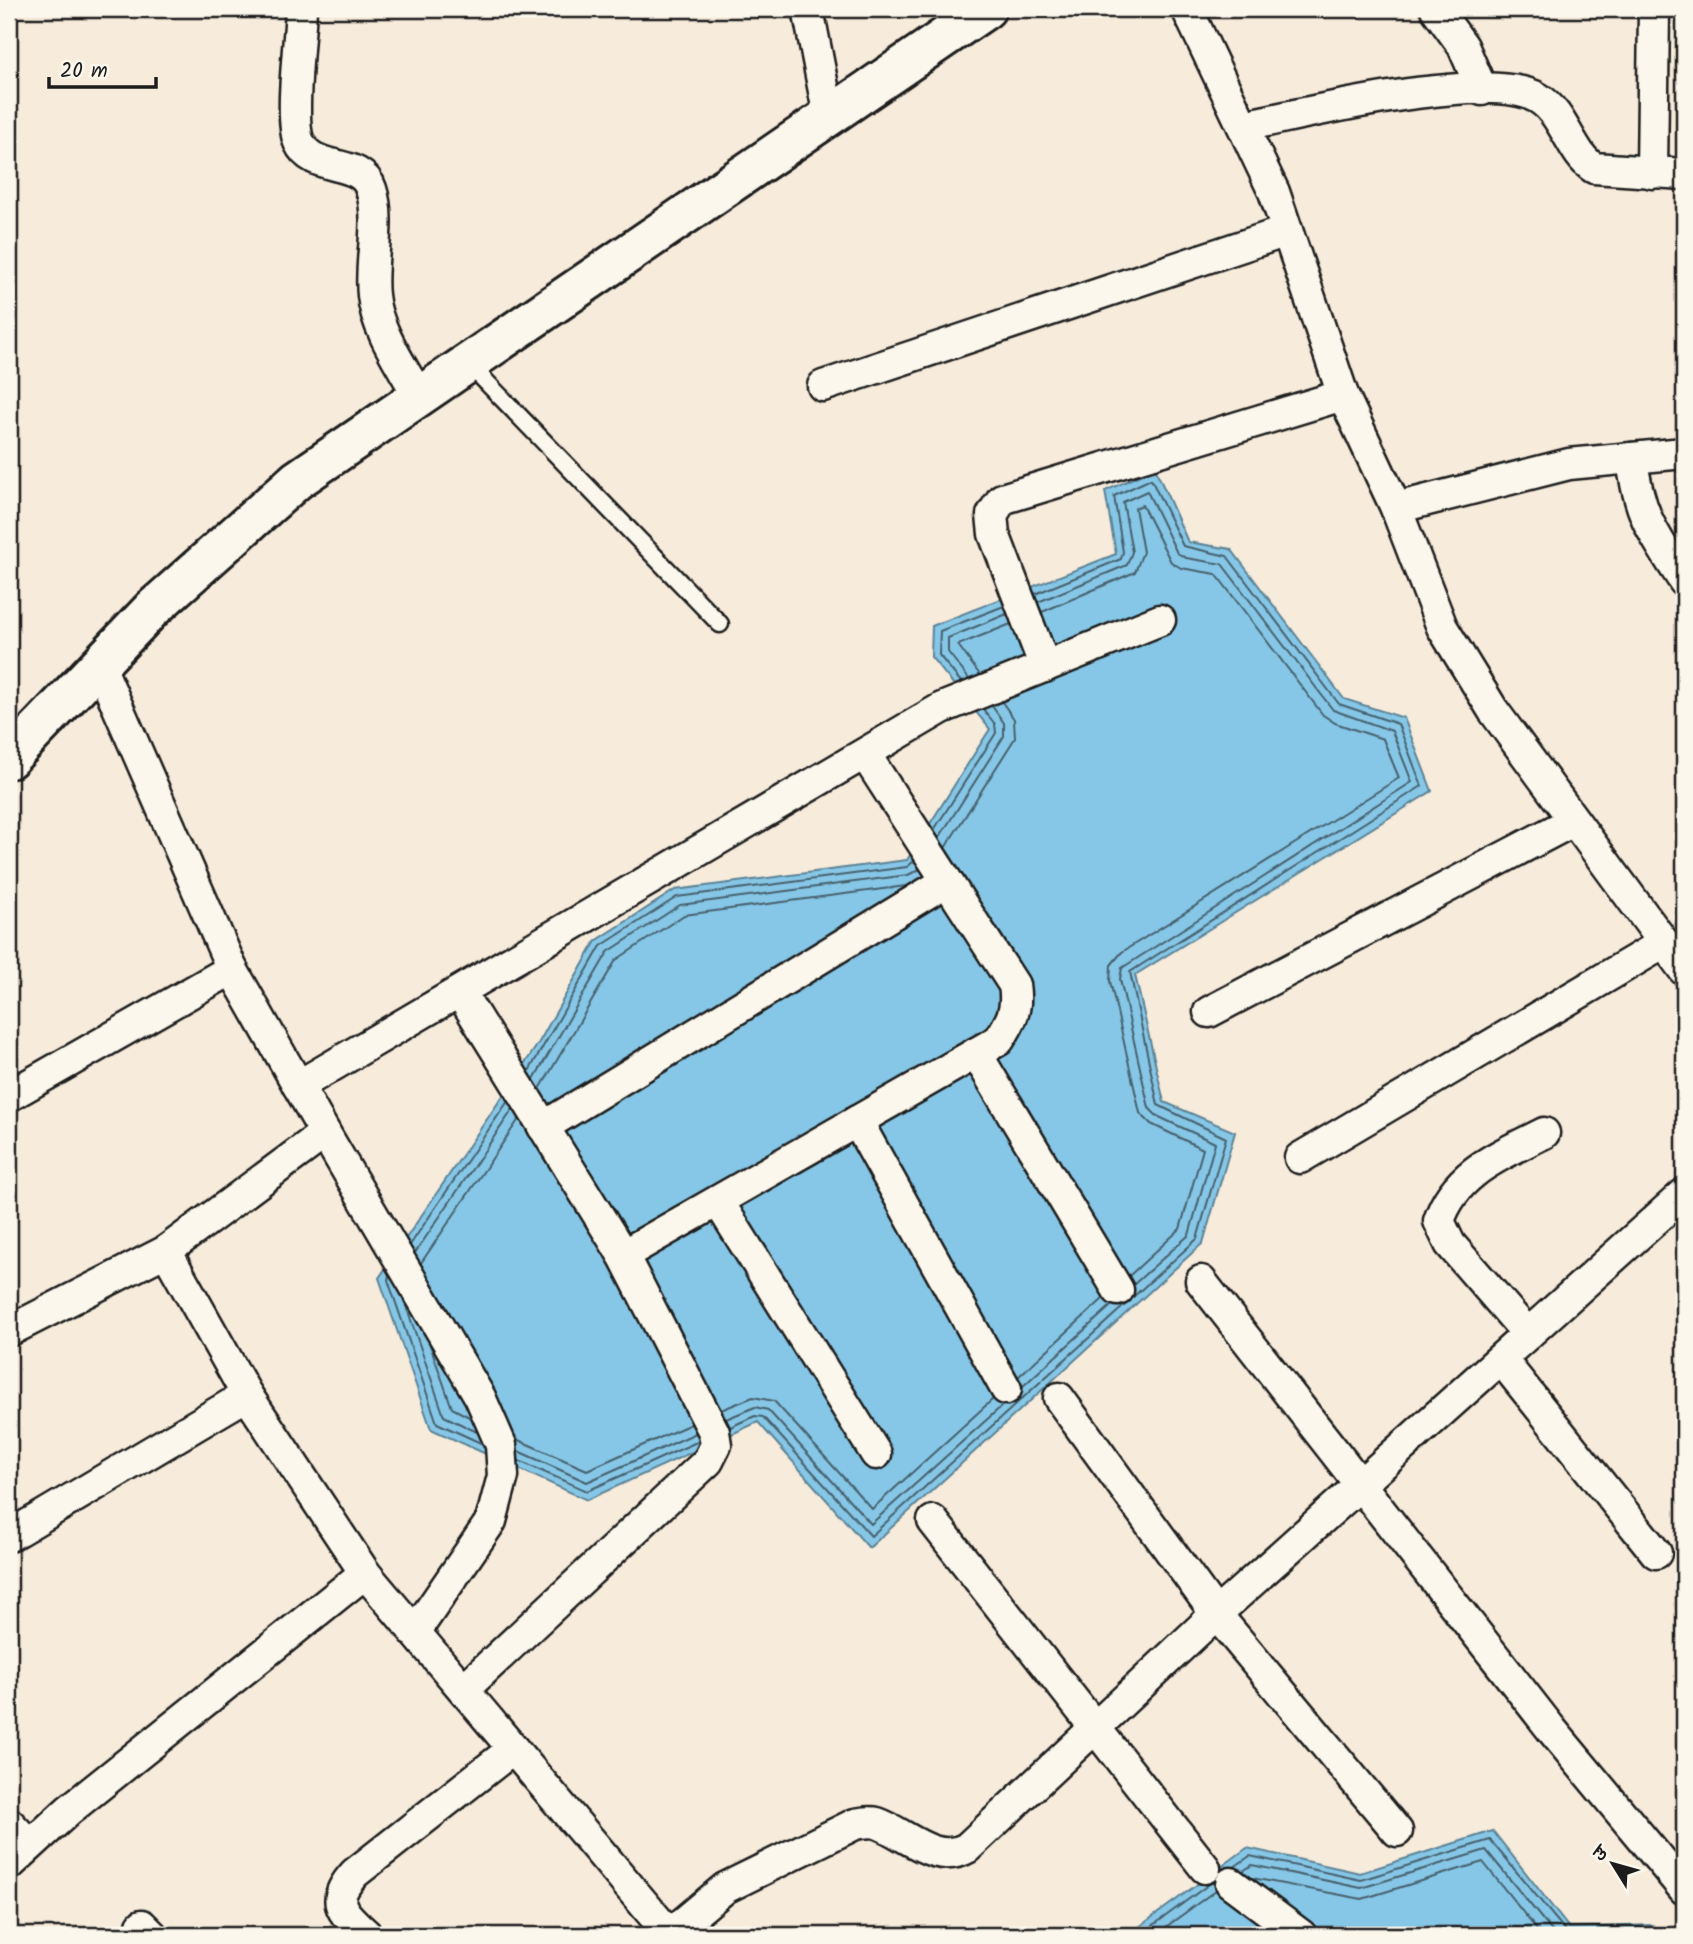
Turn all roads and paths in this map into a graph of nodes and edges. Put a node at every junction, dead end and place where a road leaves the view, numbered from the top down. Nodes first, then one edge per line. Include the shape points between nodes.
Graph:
1 (302, 9) edge
2 (808, 9) edge
3 (986, 9) edge
4 (1187, 9) edge
5 (1436, 9) edge
6 (1654, 9) edge
7 (1482, 89) junction
8 (829, 117) junction
9 (1243, 126) junction
10 (1651, 173) junction
11 (1684, 174) edge
12 (1287, 232) junction
13 (468, 363) junction
14 (823, 386) dead end
15 (1343, 395) junction
16 (419, 397) junction
17 (1684, 453) edge
18 (1632, 458) junction
19 (1396, 508) junction
20 (1684, 581) edge
21 (1160, 620) dead end
22 (720, 624) dead end
23 (99, 664) junction
24 (1045, 667) junction
25 (865, 754) junction
26 (9, 759) edge
27 (1573, 821) junction
28 (947, 881) junction
29 (1664, 943) junction
30 (232, 969) junction
31 (1684, 970) edge
32 (460, 992) junction
33 (1209, 1012) dead end
34 (976, 1053) junction
35 (298, 1086) junction
36 (9, 1096) edge
37 (857, 1121) junction
38 (543, 1127) junction
39 (325, 1133) junction
40 (1544, 1133) dead end
41 (1300, 1158) dead end
42 (1684, 1194) edge
43 (718, 1201) junction
44 (166, 1251) junction
45 (623, 1255) junction
46 (1201, 1281) dead end
47 (1118, 1290) dead end
48 (9, 1331) edge
49 (1528, 1334) junction
50 (1501, 1359) junction
51 (1006, 1389) dead end
52 (247, 1395) junction
53 (1059, 1398) dead end
54 (876, 1454) dead end
55 (1360, 1486) junction
56 (933, 1521) dead end
57 (9, 1536) edge
58 (1656, 1553) dead end
59 (365, 1573) junction
60 (1216, 1614) junction
61 (415, 1632) junction
62 (464, 1689) junction
63 (1094, 1729) junction
64 (513, 1749) junction
65 (9, 1823) edge
66 (1397, 1831) dead end
67 (19, 1855) edge
68 (1684, 1889) edge
69 (1264, 1924) edge
70 (367, 1935) edge
71 (670, 1935) edge
72 (1301, 1935) edge

1 - 16 street via 295,121 298,141 318,162 353,170 371,186 373,296 383,328
2 - 8 street
3 - 8 street
4 - 9 street
5 - 7 street via 1463,46
6 - 10 street
7 - 9 street via 1439,89
7 - 10 street via 1537,97 1554,111 1594,168
8 - 13 street
9 - 12 street
10 - 11 street
12 - 14 street
12 - 15 street
13 - 16 street
13 - 22 lane
15 - 19 street
15 - 24 street via 1002,499 992,515 994,534
16 - 23 street via 297,480 152,609
17 - 18 street
18 - 19 street via 1569,464
18 - 20 street via 1643,514
19 - 27 street via 1442,626 1493,710
21 - 24 street
23 - 26 street
23 - 30 street
24 - 25 street via 942,708
25 - 28 street
25 - 32 street
27 - 29 street
27 - 33 street
28 - 34 street via 1014,985 1017,1004 1013,1019 999,1040
28 - 38 street
29 - 31 street
29 - 41 street
30 - 35 street
30 - 36 street
32 - 35 street
32 - 38 street
34 - 37 street
34 - 47 street
35 - 39 street
37 - 43 street
37 - 51 street
38 - 45 street
39 - 44 street
39 - 61 street via 480,1397 501,1445 503,1476 491,1521
40 - 49 street via 1482,1164 1459,1185 1439,1221 1450,1244
42 - 49 street
43 - 45 street
43 - 54 street
44 - 48 street
44 - 52 street
45 - 62 street via 714,1432 716,1445 708,1461
46 - 55 street
49 - 50 street
50 - 55 street
50 - 58 street
52 - 57 street
52 - 59 street
53 - 60 street
55 - 60 street
55 - 68 street
56 - 63 street
59 - 61 street
59 - 67 street via 79,1801
60 - 63 street
60 - 66 street
61 - 62 street
62 - 64 street
63 - 69 street
63 - 71 street via 967,1848 955,1854 919,1845 874,1821 855,1824 725,1888
64 - 70 street via 341,1888 339,1900 346,1916
64 - 71 street
65 - 67 street
69 - 72 street

